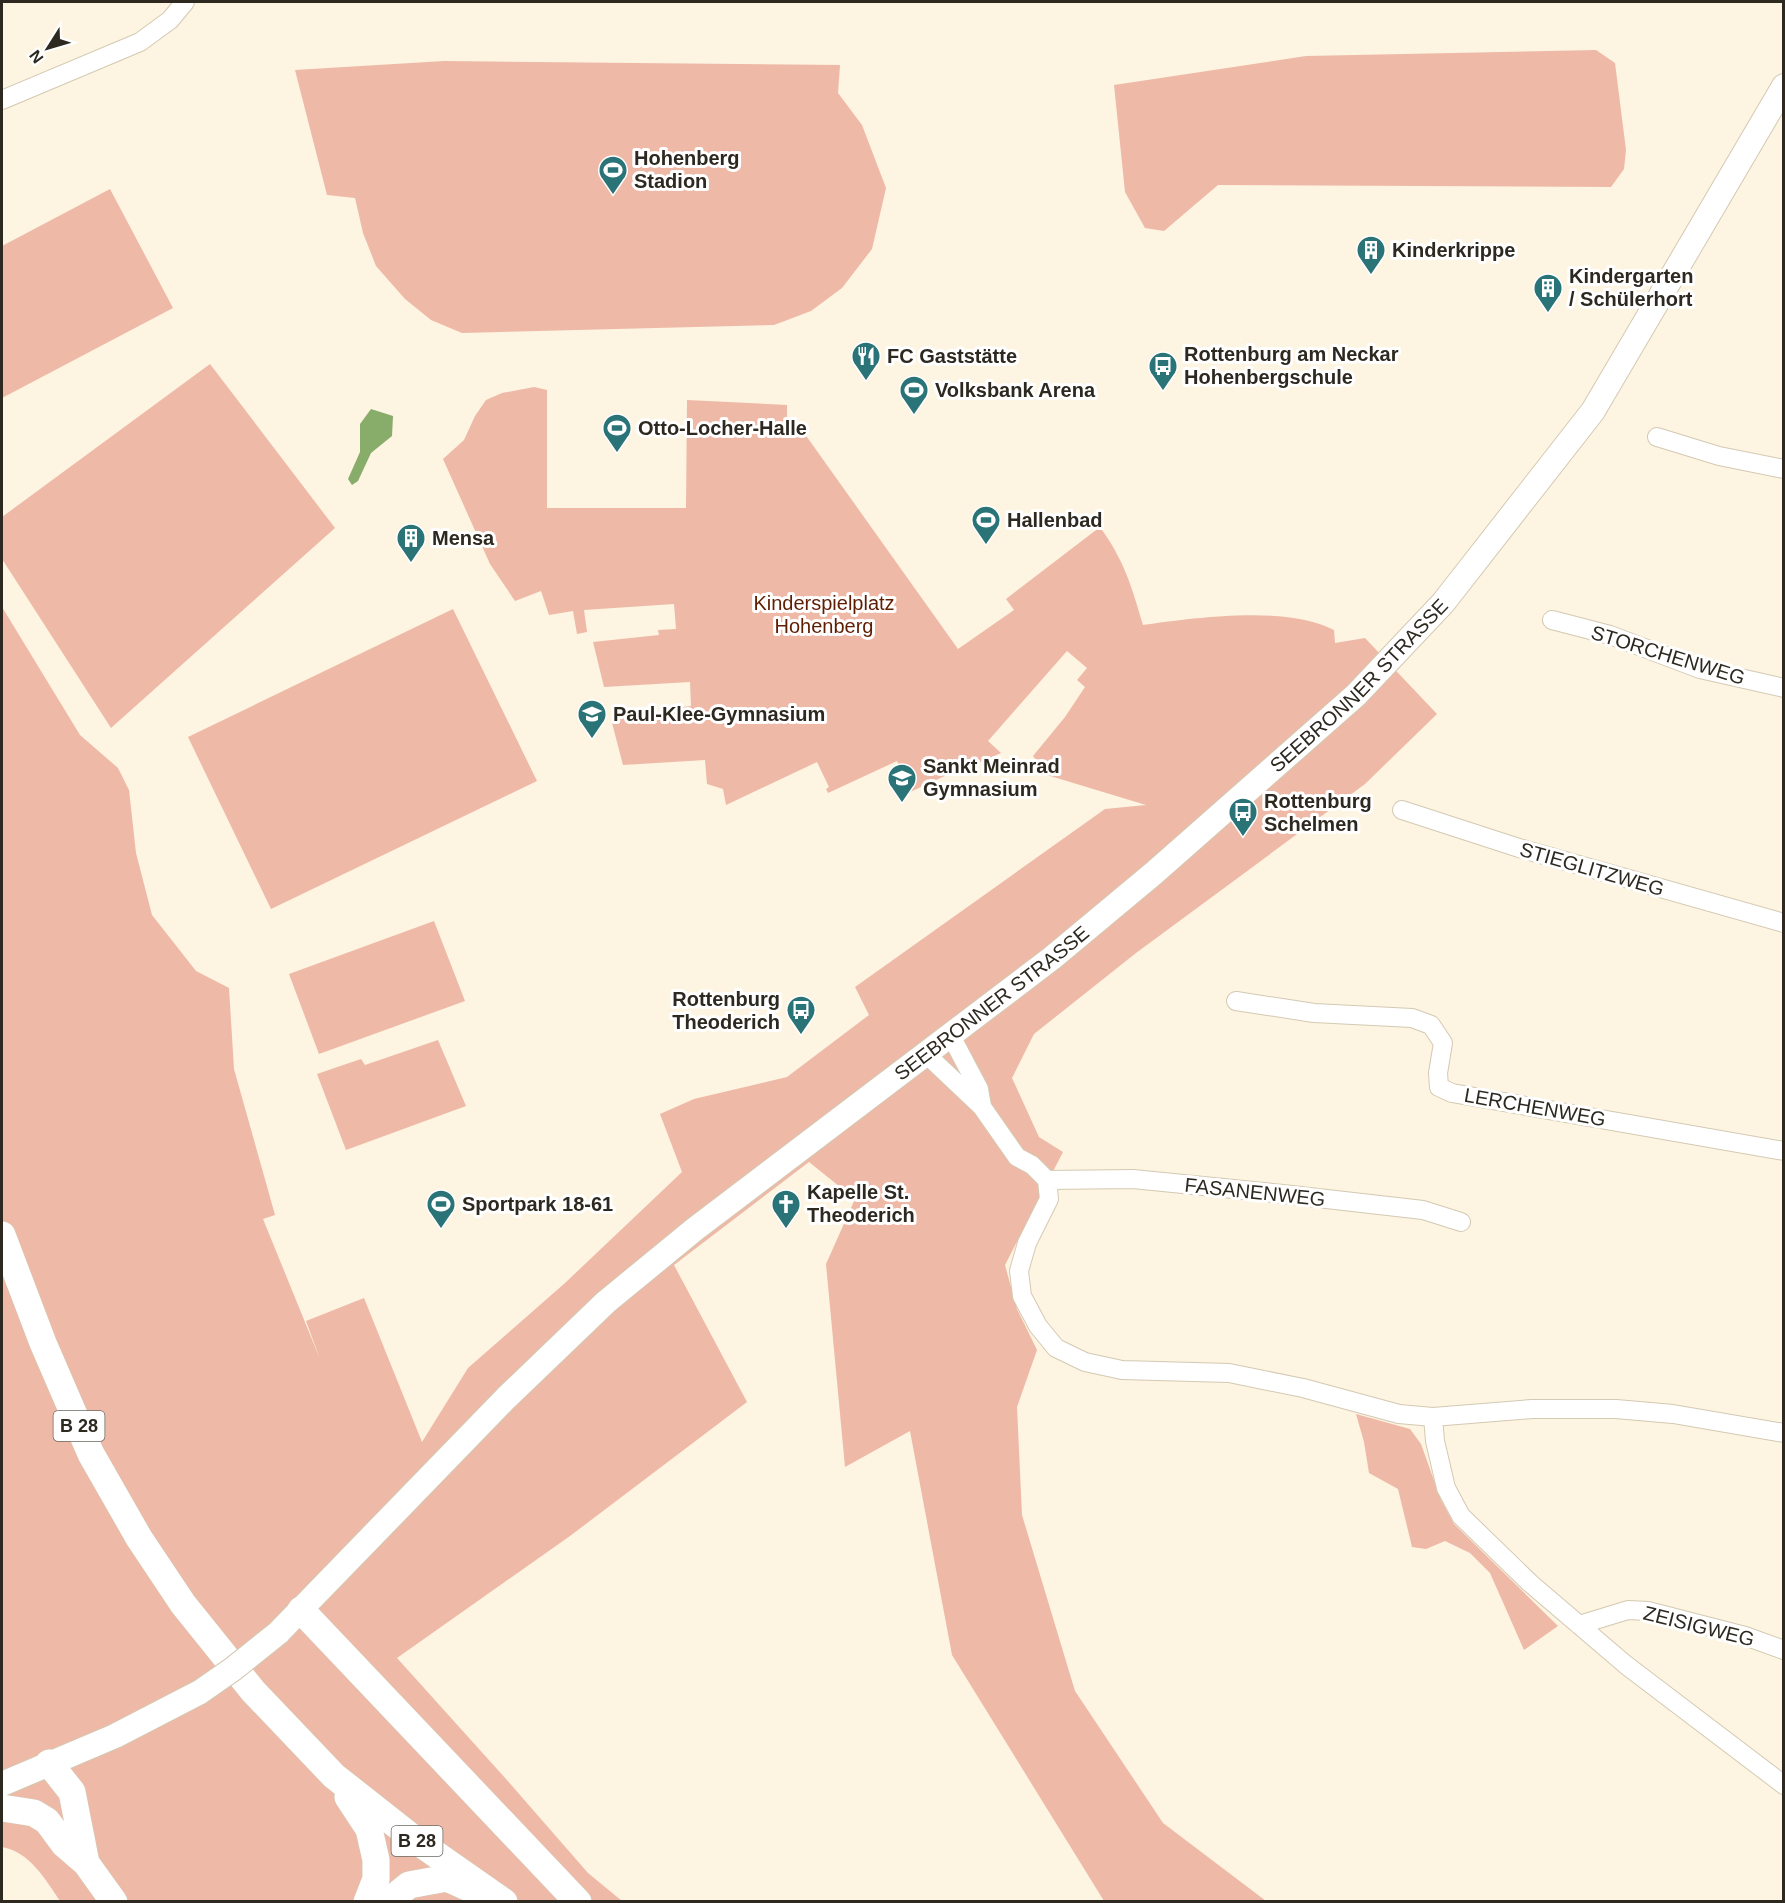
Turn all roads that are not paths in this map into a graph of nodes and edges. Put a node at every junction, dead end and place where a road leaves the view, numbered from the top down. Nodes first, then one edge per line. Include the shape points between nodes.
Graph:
1 (185, 2) edge
2 (1784, 86) edge
3 (2, 100) edge
4 (1657, 437) dead end
5 (1784, 469) edge
6 (1552, 620) dead end
7 (1784, 688) edge
8 (1402, 810) dead end
9 (1784, 923) edge
10 (1236, 1001) dead end
11 (951, 1036) junction
12 (926, 1054) junction
13 (982, 1107) junction
14 (1784, 1151) edge
15 (1047, 1180) junction
16 (1461, 1222) dead end
17 (2, 1235) edge
18 (1432, 1417) junction
19 (1784, 1433) edge
20 (301, 1610) junction
21 (1579, 1625) junction
22 (1784, 1650) edge
23 (49, 1763) junction
24 (334, 1776) junction
25 (2, 1784) edge
26 (1784, 1785) edge
27 (2, 1808) edge
28 (414, 1839) junction
29 (64, 1844) junction
30 (86, 1863) junction
31 (409, 1885) junction
32 (114, 1902) edge
33 (367, 1902) edge
34 (388, 1902) edge
35 (497, 1902) edge
36 (504, 1902) edge
37 (578, 1902) edge

1 - 3 street via 170,20 140,42
2 - 11 street, SEEBRONNER STRASSE via 1593,411 1443,603 1356,694 1154,873
4 - 5 street via 1719,456
6 - 7 street, STORCHENWEG via 1610,635 1700,669
8 - 9 street, STIEGLITZWEG
10 - 14 street, LERCHENWEG via 1314,1014 1412,1018 1431,1025 1443,1043 1439,1087 1452,1092
11 - 12 street, SEEBRONNER STRASSE
11 - 13 street via 979,1089
12 - 13 street
12 - 20 street, SEEBRONNER STRASSE via 606,1302 506,1398
13 - 15 street via 1017,1156
15 - 16 street, FASANENWEG via 1133,1179 1271,1192 1423,1210
15 - 18 street via 1049,1199 1027,1243 1019,1271 1022,1296 1038,1326 1056,1348 1084,1362 1122,1370 1229,1373 1399,1414
17 - 24 main road, B 28 via 87,1444 139,1539 183,1604 253,1691
18 - 19 street via 1532,1409 1616,1409 1673,1414
18 - 21 street via 1446,1488 1461,1516
20 - 23 street, SEEBRONNER STRASSE, bridge via 278,1633 200,1692 115,1736
20 - 37 main road
21 - 22 street, ZEISIGWEG via 1628,1610 1648,1611
21 - 26 street
23 - 25 street, SEEBRONNER STRASSE
23 - 29 main road via 47,1799
23 - 30 main road via 72,1792
24 - 28 main road, B 28
24 - 33 main road via 369,1829 376,1879
27 - 29 main road via 34,1813 47,1821
28 - 31 main road via 418,1864
28 - 36 main road, B 28
29 - 30 main road
30 - 32 main road
31 - 34 main road
31 - 35 main road via 447,1878

